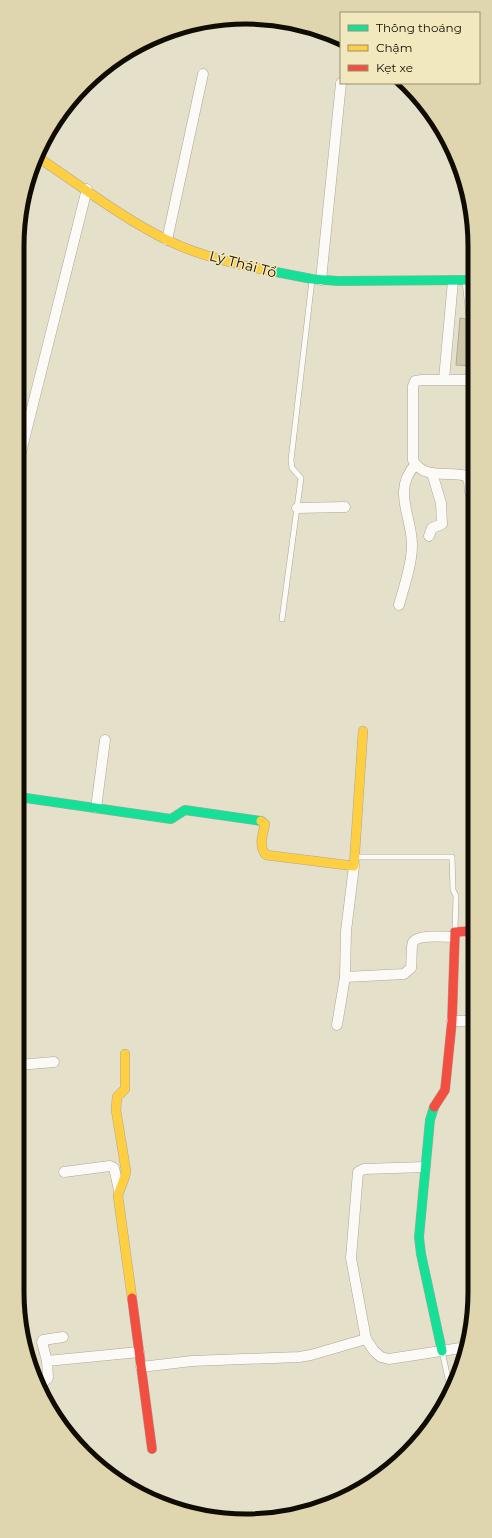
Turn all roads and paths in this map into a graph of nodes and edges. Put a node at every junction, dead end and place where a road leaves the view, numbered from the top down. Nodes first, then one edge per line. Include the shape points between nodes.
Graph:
1 (203, 74) dead end
2 (341, 84) edge
3 (42, 160) edge
4 (87, 189) junction
5 (167, 240) junction
6 (316, 280) junction
7 (468, 280) edge
8 (453, 281) junction
9 (444, 379) junction
10 (468, 380) edge
11 (24, 440) edge
12 (415, 465) junction
13 (432, 473) junction
14 (468, 479) edge
15 (345, 507) dead end
16 (297, 508) junction
17 (429, 536) dead end
18 (399, 605) dead end
19 (282, 619) dead end
20 (363, 731) dead end
21 (105, 740) dead end
22 (24, 798) edge
23 (96, 808) junction
24 (354, 861) junction
25 (468, 931) edge
26 (454, 934) junction
27 (345, 977) junction
28 (452, 1021) junction
29 (468, 1021) edge
30 (337, 1025) dead end
31 (125, 1054) dead end
32 (54, 1062) dead end
33 (24, 1064) edge
34 (425, 1167) junction
35 (64, 1172) dead end
36 (119, 1190) junction
37 (63, 1337) dead end
38 (366, 1339) junction
39 (460, 1348) edge
40 (442, 1351) junction
41 (139, 1352) junction
42 (47, 1361) junction
43 (141, 1367) junction
44 (43, 1382) edge
45 (449, 1382) edge
46 (152, 1448) dead end

1 - 5 street
2 - 6 street
3 - 4 street, Lý Thái Tổ
4 - 5 street, Lý Thái Tổ via 133,221
4 - 11 street
5 - 6 street, Lý Thái Tổ via 252,268
6 - 8 street, Lý Thái Tổ
6 - 16 lane via 291,460 292,468 301,478
7 - 8 street, Lý Thái Tổ
8 - 9 street
9 - 10 street
9 - 12 street via 413,383
12 - 13 street via 421,471
12 - 18 street via 410,471 403,495 412,545
13 - 14 street via 466,476
13 - 17 street via 441,503 442,524 432,528
15 - 16 street
16 - 19 lane
20 - 24 street
21 - 23 street
22 - 23 street
23 - 24 street via 171,819 185,810 263,821 265,824 261,848 266,855
24 - 26 lane via 452,857 452,890 456,896
24 - 27 street via 346,931
25 - 26 street
26 - 27 street via 416,939 413,943 411,968 404,974
26 - 28 street
27 - 30 street
28 - 29 street
28 - 34 street via 445,1090 434,1107 430,1120
31 - 36 street via 126,1083 125,1089 117,1097 116,1110 126,1170 125,1180
32 - 33 street
34 - 38 street via 364,1169 358,1172 351,1258
34 - 40 street via 419,1237
35 - 36 street via 110,1166 114,1168
36 - 41 street
37 - 42 street via 43,1340
38 - 40 street via 374,1351 389,1359
38 - 43 street via 299,1357 192,1361
39 - 40 street
40 - 45 lane
41 - 42 street
41 - 43 street
42 - 44 street via 48,1378
43 - 46 street

